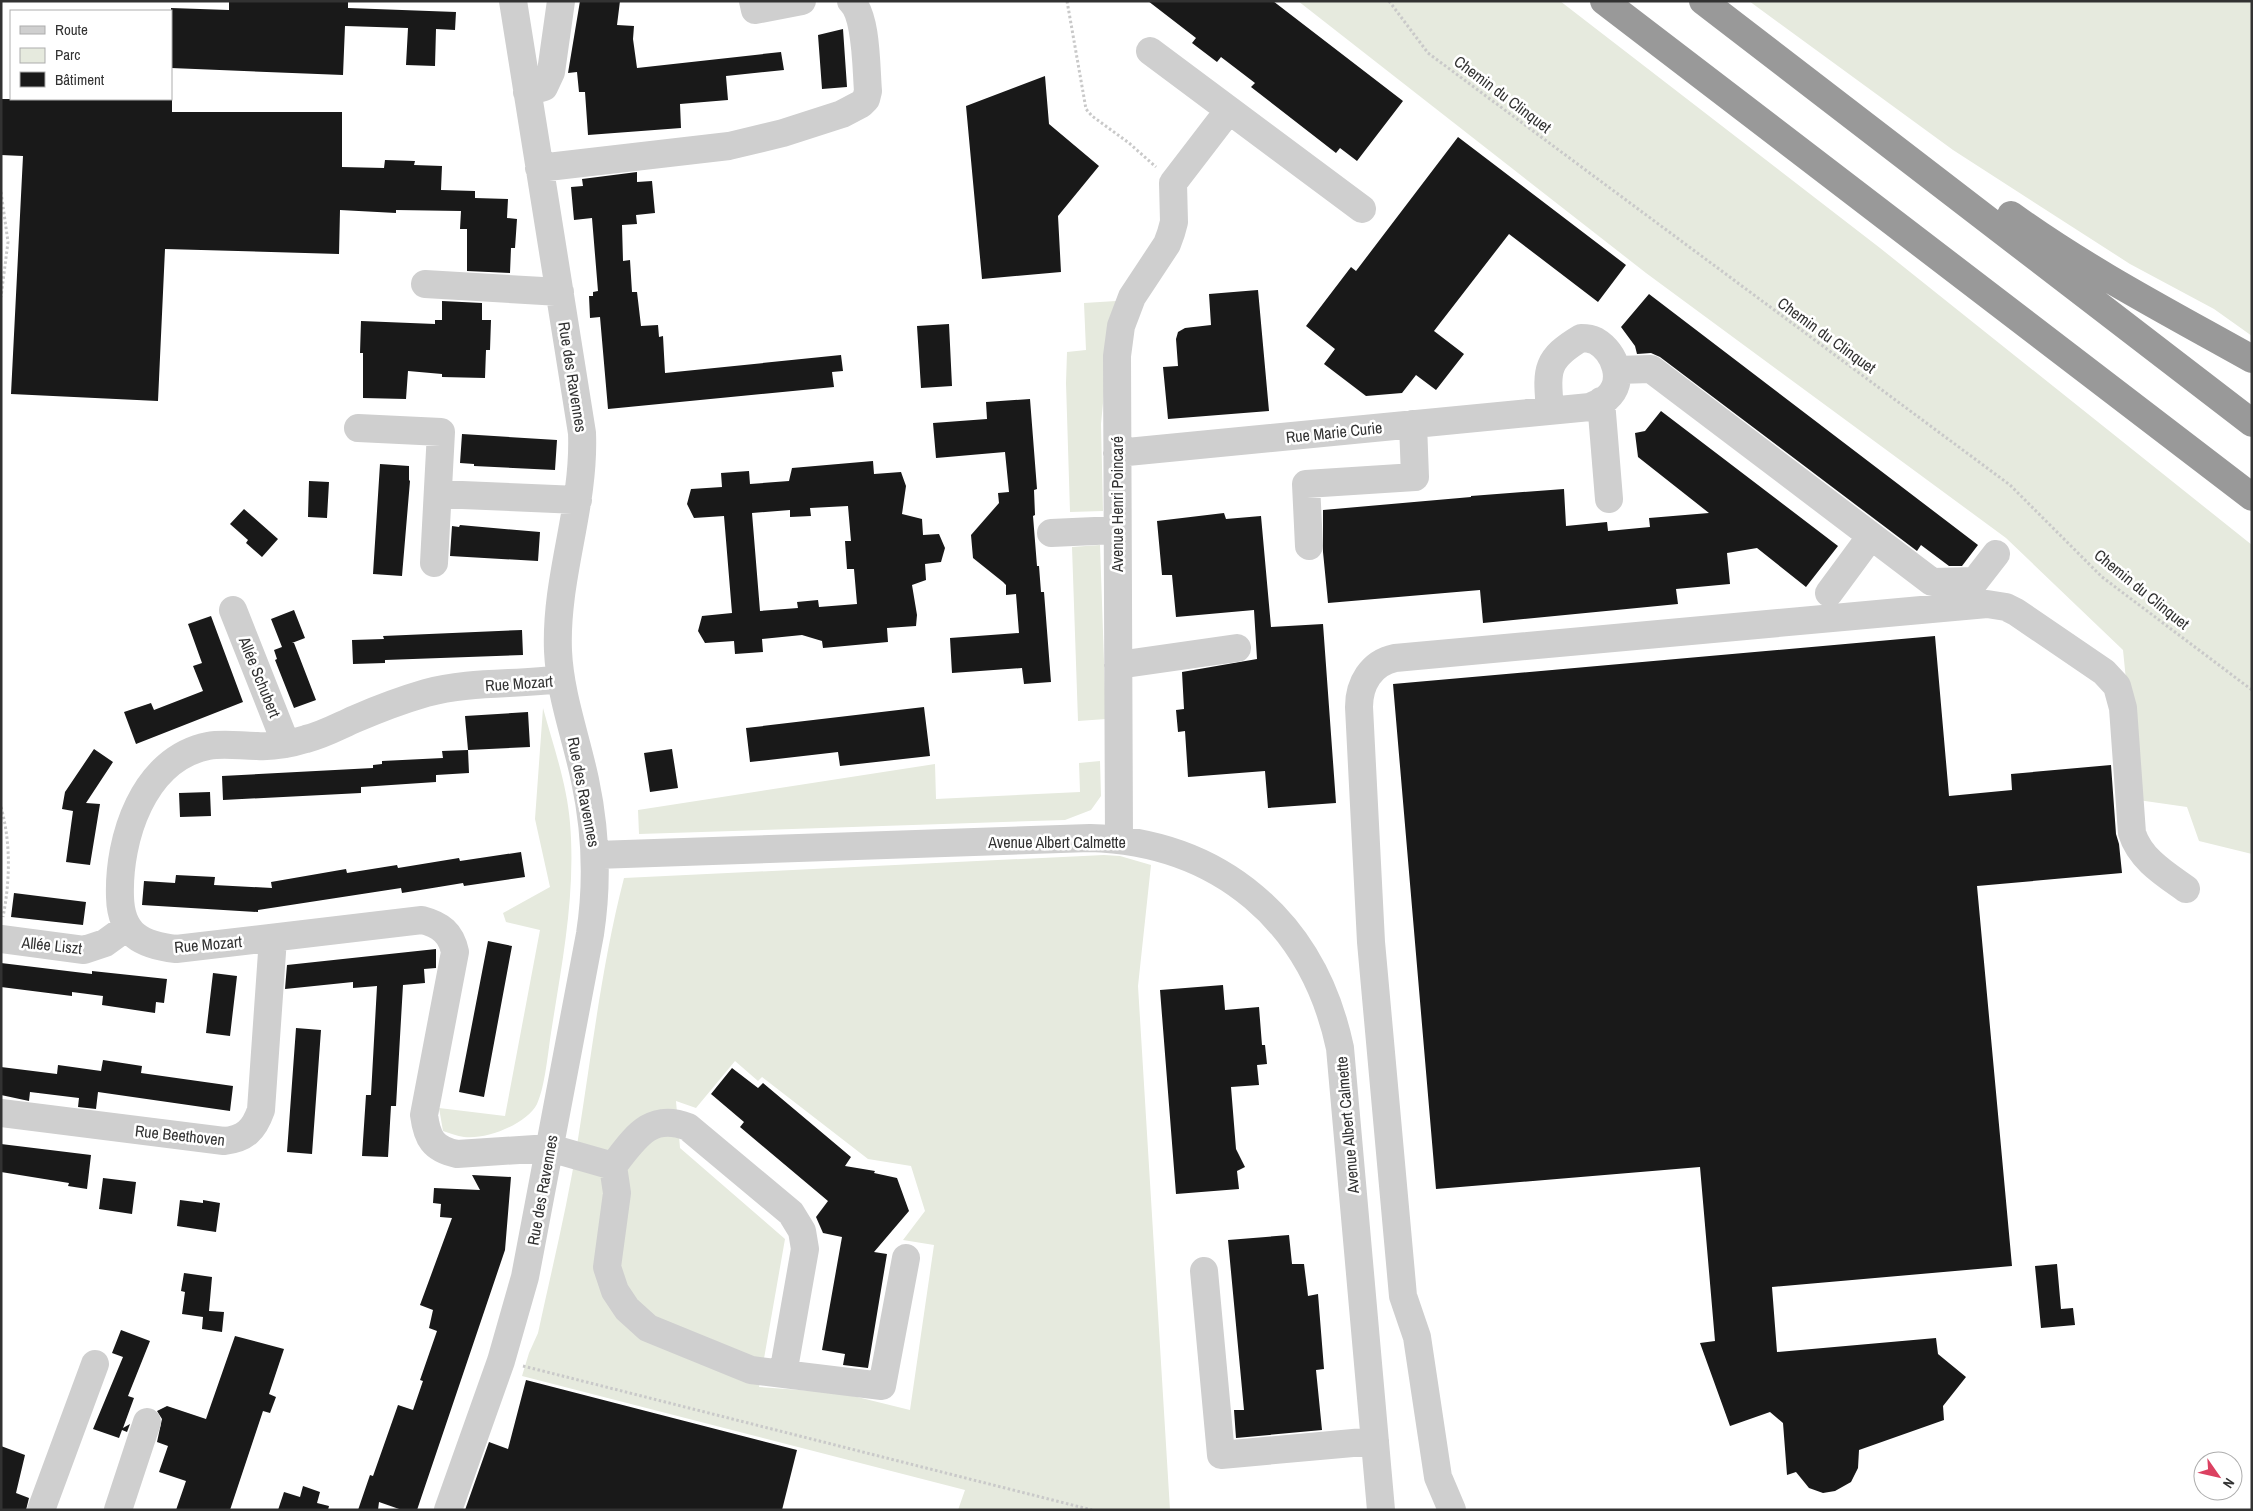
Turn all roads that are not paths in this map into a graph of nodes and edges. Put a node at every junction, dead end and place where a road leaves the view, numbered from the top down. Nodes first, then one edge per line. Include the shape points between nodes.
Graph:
1 (513, 1) edge
2 (561, 1) edge
3 (754, 1) edge
4 (802, 1) edge
5 (812, 1) edge
6 (820, 1) edge
7 (851, 1) edge
8 (1604, 1) edge
9 (1703, 1) edge
10 (1725, 18) junction
11 (1150, 51) dead end
12 (527, 92) junction
13 (1229, 110) junction
14 (539, 168) junction
15 (1362, 209) dead end
16 (425, 284) dead end
17 (560, 292) junction
18 (2252, 360) edge
19 (1617, 370) junction
20 (1601, 401) junction
21 (1550, 411) junction
22 (2252, 423) edge
23 (1413, 424) junction
24 (358, 428) dead end
25 (1117, 453) junction
26 (438, 494) junction
27 (2252, 497) edge
28 (1609, 499) dead end
29 (578, 500) junction
30 (1117, 530) junction
31 (1051, 533) dead end
32 (1871, 536) junction
33 (1309, 546) dead end
34 (1996, 554) dead end
35 (434, 563) dead end
36 (1829, 593) dead end
37 (233, 610) dead end
38 (1237, 648) dead end
39 (1118, 665) junction
40 (561, 680) junction
41 (286, 744) junction
42 (1119, 840) junction
43 (596, 855) junction
44 (2186, 889) dead end
45 (127, 927) junction
46 (273, 938) junction
47 (1, 939) edge
48 (1, 1113) edge
49 (550, 1148) junction
50 (613, 1166) junction
51 (906, 1258) dead end
52 (1204, 1271) dead end
53 (95, 1364) dead end
54 (783, 1374) junction
55 (147, 1422) dead end
56 (1375, 1441) junction
57 (40, 1510) edge
58 (118, 1510) edge
59 (448, 1510) edge
60 (1381, 1510) edge
61 (1452, 1510) edge

1 - 12 street, Rue des Ravennes
2 - 12 street via 550,76 544,87
3 - 4 street via 755,10
5 - 6 street
7 - 14 street via 860,18 868,91 866,99 855,109 729,146
8 - 27 highway
9 - 10 highway
10 - 18 highway via 2043,238
10 - 22 highway
11 - 13 street
12 - 14 street, Rue des Ravennes
13 - 15 street
13 - 25 street, Avenue Henri Poincaré via 1173,183 1174,222 1169,239 1132,297 1118,338
14 - 17 street, Rue des Ravennes
16 - 17 street
17 - 29 street, Rue des Ravennes via 582,433
19 - 20 street via 1616,384 1608,398
19 - 21 street via 1609,352 1595,340 1581,338 1563,349 1553,361 1548,375
19 - 32 street via 1651,369
20 - 21 street, Rue Marie Curie via 1590,407
20 - 28 street
21 - 23 street, Rue Marie Curie
23 - 25 street, Rue Marie Curie
23 - 33 street via 1415,477 1306,484
24 - 26 street via 441,432
25 - 30 street, Avenue Henri Poincaré
26 - 29 street
26 - 35 street
29 - 40 street, Rue des Ravennes via 559,613
30 - 31 street
30 - 39 street, Avenue Henri Poincaré
32 - 34 street via 1932,582 1975,581
32 - 36 street
37 - 41 street, Allée Schubert
38 - 39 street
39 - 42 street, Avenue Henri Poincaré
40 - 41 street, Rue Mozart via 455,687 426,693
40 - 43 street, Rue des Ravennes via 585,780
41 - 45 street, Rue Mozart via 207,747 172,761 156,778 131,823 121,868 120,910
42 - 43 street, Avenue Albert Calmette via 1064,839
42 - 56 street, Avenue Albert Calmette via 1150,845 1193,860 1245,890 1284,927 1323,990 1340,1048
43 - 49 street, Rue des Ravennes via 590,934
44 - 61 street via 2158,868 2135,843 2123,708 2117,686 2104,672 2006,607 1987,604 1425,655 1385,660 1377,665 1364,682 1359,707 1371,942 1403,1296 1417,1337 1438,1477
45 - 46 street, Rue Mozart via 144,942 176,949
45 - 47 street, Allée Liszt via 106,943 84,950
46 - 48 street, Rue Beethoven via 261,1110 256,1125 246,1136 224,1141
46 - 49 street, Rue Mozart via 422,920 446,930 455,952 424,1115 426,1130 438,1147 456,1154
49 - 50 street, Rue Mozart
49 - 59 street, Rue des Ravennes via 525,1277 501,1361
50 - 54 street via 617,1194 607,1267 615,1292 627,1309 648,1328 669,1338 751,1370
50 - 54 street via 645,1130 660,1121 674,1121 688,1127 791,1212 802,1231 805,1249
51 - 54 street via 882,1386
52 - 56 street via 1221,1455
53 - 57 street
55 - 58 street
56 - 60 street, Avenue Albert Calmette

